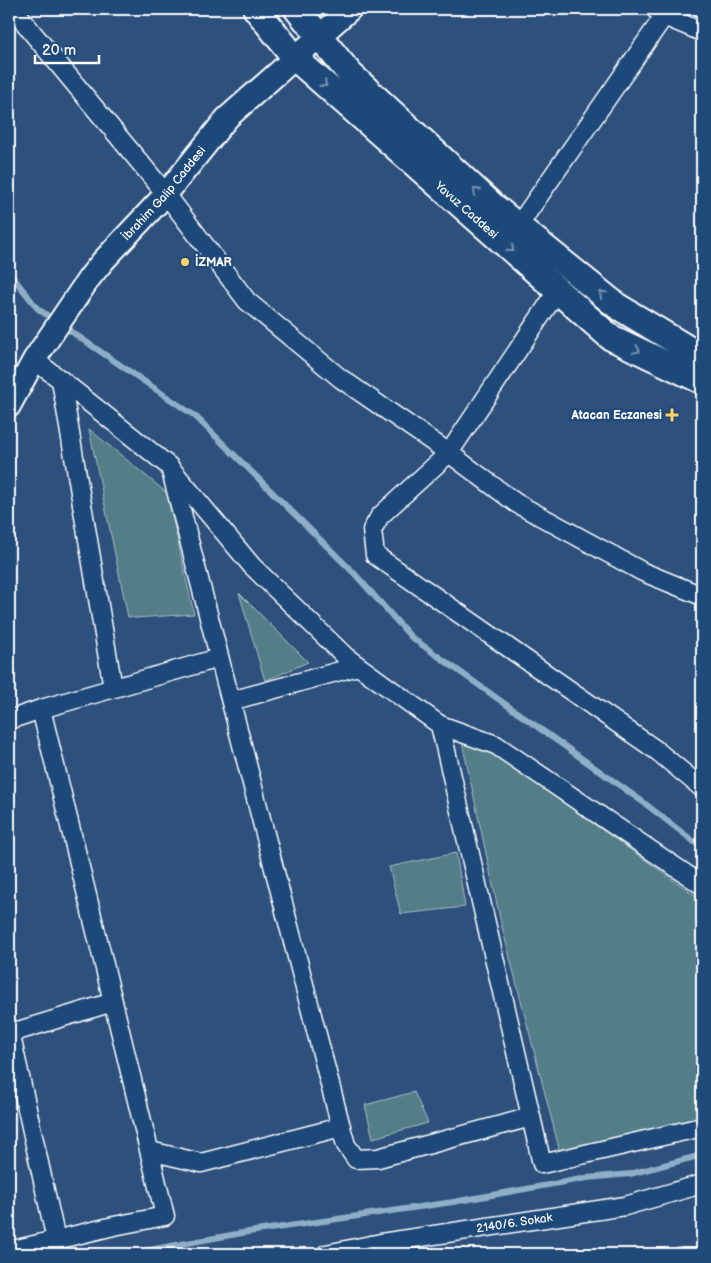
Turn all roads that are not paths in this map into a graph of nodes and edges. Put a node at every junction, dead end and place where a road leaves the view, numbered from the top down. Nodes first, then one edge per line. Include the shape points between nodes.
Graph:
1 (14, 9) edge
2 (256, 9) edge
3 (297, 9) edge
4 (350, 9) edge
5 (662, 11) edge
6 (702, 32) edge
7 (320, 36) junction
8 (295, 58) junction
9 (166, 194) junction
10 (518, 226) junction
11 (558, 290) junction
12 (702, 357) edge
13 (34, 360) junction
14 (61, 380) junction
15 (702, 381) edge
16 (9, 403) edge
17 (449, 453) junction
18 (170, 467) junction
19 (702, 596) edge
20 (219, 658) junction
21 (358, 666) junction
22 (112, 688) junction
23 (231, 701) junction
24 (41, 709) junction
25 (9, 720) edge
26 (440, 725) junction
27 (702, 788) edge
28 (702, 886) edge
29 (113, 1002) junction
30 (10, 1040) edge
31 (531, 1117) junction
32 (702, 1127) edge
33 (341, 1128) junction
34 (150, 1152) junction
35 (702, 1184) edge
36 (56, 1240) junction
37 (9, 1251) edge
38 (326, 1254) edge

1 - 9 street
2 - 8 main road, Yavuz Caddesi
3 - 7 main road, Yavuz Caddesi
4 - 7 street, İbrahim Galip Caddesi
5 - 6 street
5 - 10 street
7 - 8 street, İbrahim Galip Caddesi
10 -> 7 main road, Yavuz Caddesi via 350,74
8 - 9 street, İbrahim Galip Caddesi via 228,118
8 -> 11 main road, Yavuz Caddesi
9 - 13 street, İbrahim Galip Caddesi via 90,277
9 - 17 street via 247,300 340,378
12 -> 10 main road, Yavuz Caddesi via 617,306
11 -> 15 main road, Yavuz Caddesi via 610,337
11 - 17 street
13 - 14 street
13 - 16 street, İbrahim Galip Caddesi
14 - 18 street
14 - 22 street
17 - 19 street via 516,503 643,572
17 - 27 street via 380,516 372,530 375,555 656,750
18 - 20 street
18 - 21 street via 252,566
20 - 22 street
20 - 23 street
21 - 23 street
21 - 26 street
22 - 24 street
23 - 33 street
24 - 25 street
24 - 29 street
26 - 28 street via 496,745
26 - 31 street
29 - 30 street
29 - 34 street
30 - 36 street
31 - 32 street via 542,1164
31 - 33 street via 378,1158 356,1159 346,1145
33 - 34 street via 201,1163
34 - 36 street via 165,1216
35 - 38 street, 2140/6. Sokak via 625,1206
36 - 37 street

